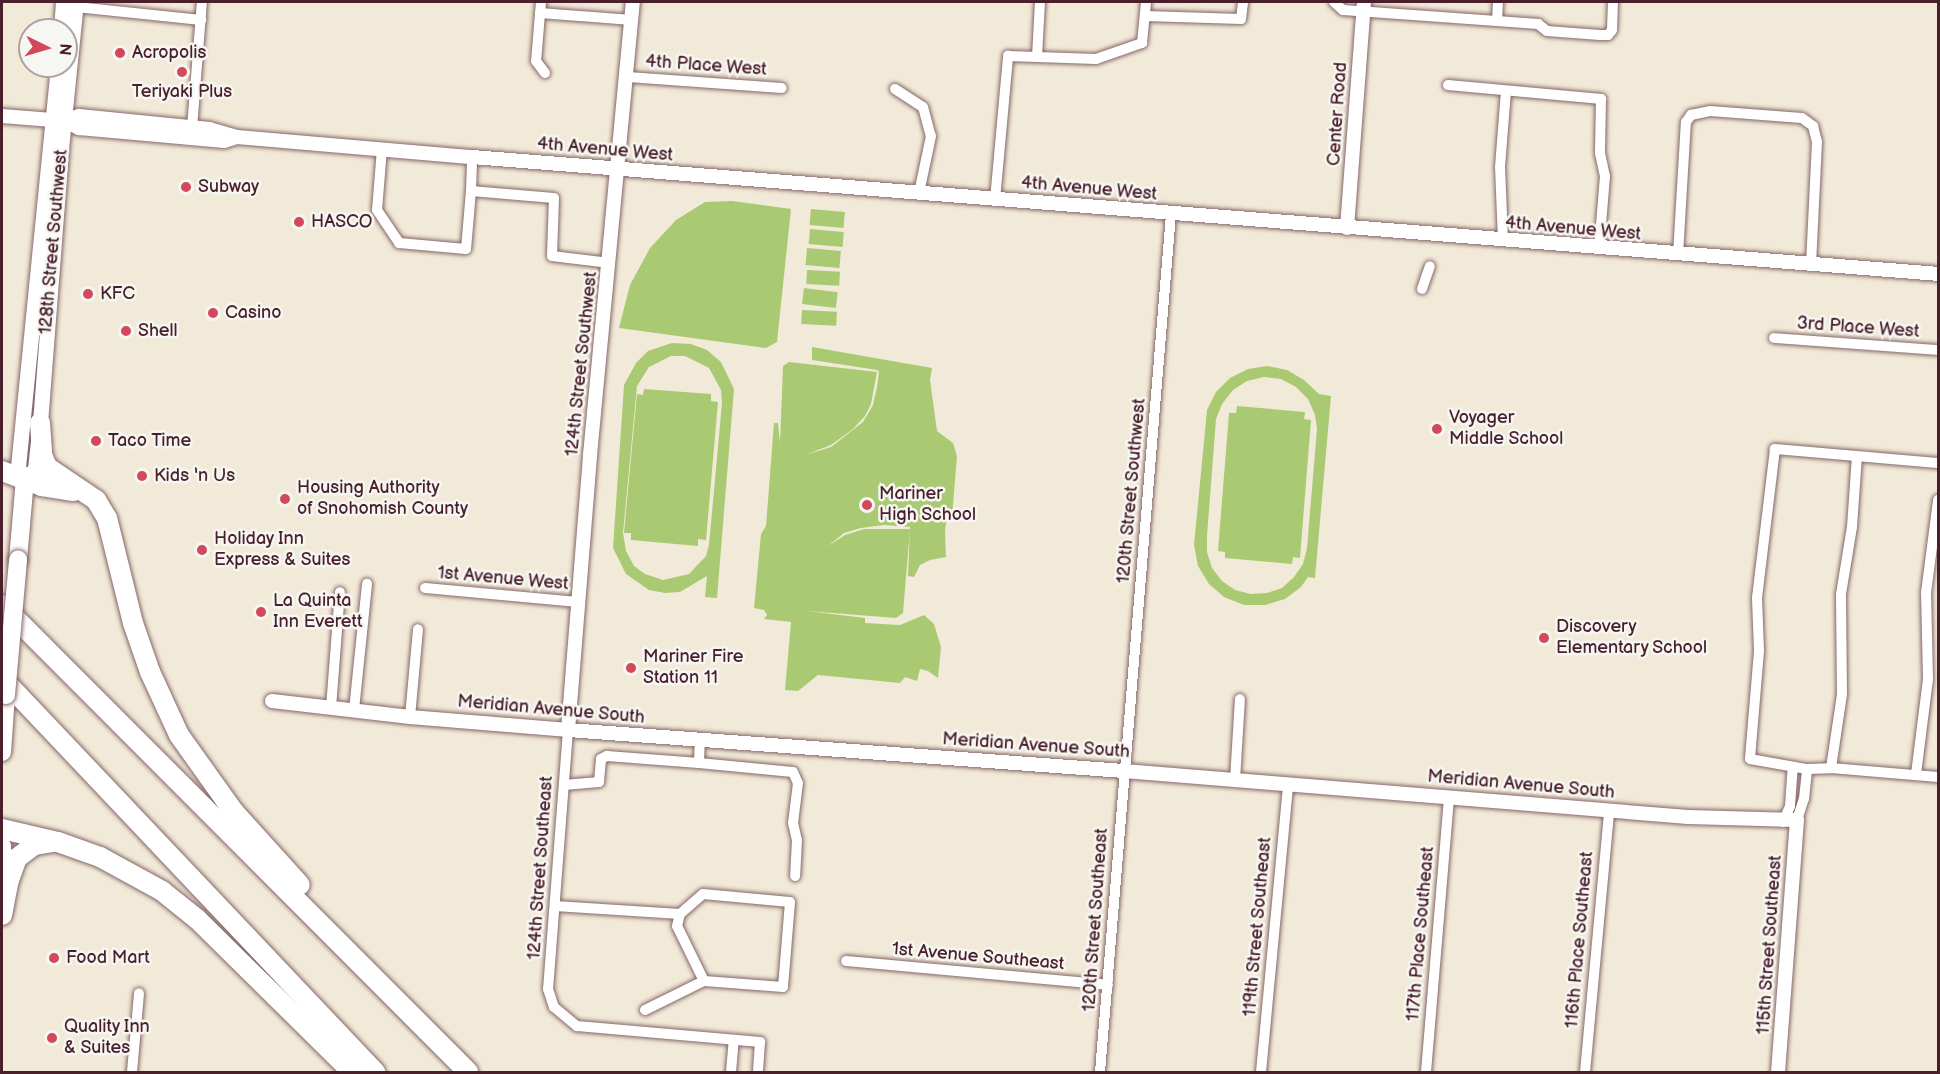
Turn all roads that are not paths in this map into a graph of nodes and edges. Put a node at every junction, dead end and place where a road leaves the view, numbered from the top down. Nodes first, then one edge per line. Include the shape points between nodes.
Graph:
1 (202, 2) edge
2 (633, 2) edge
3 (1040, 2) edge
4 (1146, 2) edge
5 (1243, 2) edge
6 (1334, 2) edge
7 (1498, 2) edge
8 (1613, 2) edge
9 (72, 3) edge
10 (1364, 6) edge
11 (540, 7) edge
12 (1144, 16) junction
13 (66, 18) edge
14 (201, 20) junction
15 (632, 20) junction
16 (1497, 21) junction
17 (1037, 57) junction
18 (545, 73) dead end
19 (628, 77) junction
20 (58, 78) edge
21 (1448, 85) dead end
22 (783, 88) dead end
23 (895, 89) dead end
24 (1506, 91) junction
25 (2, 116) edge
26 (58, 121) junction
27 (192, 128) junction
28 (237, 137) junction
29 (382, 149) junction
30 (472, 157) junction
31 (619, 170) junction
32 (471, 191) junction
33 (919, 193) junction
34 (995, 200) junction
35 (1171, 214) junction
36 (1347, 228) junction
37 (1503, 241) junction
38 (1599, 249) junction
39 (1678, 255) junction
40 (610, 263) junction
41 (1811, 263) junction
42 (1430, 266) dead end
43 (1938, 274) edge
44 (1422, 289) dead end
45 (1774, 338) dead end
46 (1938, 350) edge
47 (40, 423) junction
48 (1857, 456) junction
49 (1938, 463) edge
50 (2, 471) edge
51 (26, 479) junction
52 (85, 494) junction
53 (1938, 500) edge
54 (367, 584) dead end
55 (425, 588) dead end
56 (340, 592) dead end
57 (578, 602) junction
58 (2, 605) edge
59 (418, 629) dead end
60 (2, 678) edge
61 (1240, 699) dead end
62 (272, 701) dead end
63 (331, 708) junction
64 (354, 710) junction
65 (410, 717) junction
66 (568, 730) junction
67 (700, 740) junction
68 (2, 743) edge
69 (699, 763) junction
70 (1793, 767) junction
71 (1831, 768) junction
72 (1807, 769) junction
73 (1124, 771) junction
74 (1916, 774) junction
75 (1938, 777) edge
76 (1235, 780) junction
77 (1288, 784) junction
78 (564, 785) junction
79 (1449, 798) junction
80 (1609, 811) junction
81 (1797, 820) junction
82 (1783, 822) junction
83 (2, 829) edge
84 (58, 842) junction
85 (2, 846) edge
86 (2, 864) edge
87 (795, 876) dead end
88 (555, 906) junction
89 (680, 914) junction
90 (2, 915) edge
91 (328, 930) junction
92 (846, 961) dead end
93 (704, 981) junction
94 (1107, 985) junction
95 (139, 993) dead end
96 (645, 1010) dead end
97 (734, 1040) junction
98 (132, 1072) edge
99 (352, 1072) edge
100 (375, 1072) edge
101 (468, 1072) edge
102 (731, 1072) edge
103 (758, 1072) edge
104 (1100, 1072) edge
105 (1261, 1072) edge
106 (1426, 1072) edge
107 (1585, 1072) edge
108 (1778, 1072) edge

1 - 14 street
2 - 15 street, 124th Street Southwest
3 - 17 street
4 - 12 street
5 - 12 street via 1241,19
6 - 10 street via 1342,10
7 - 16 street
8 - 16 street via 1612,30 1608,34 1547,32 1538,24
9 - 13 main road
9 - 14 street
9 - 26 main road, 128th Street Southwest
10 - 16 street
10 - 36 street, Center Road
11 - 15 street
11 - 18 street via 536,61
12 - 17 street via 1142,43 1096,59
14 - 27 street
15 - 19 street, 124th Street Southwest
17 - 34 street via 1008,56
19 - 22 street, 4th Place West
19 - 31 street, 124th Street Southwest
20 - 26 main road, 128th Street Southwest
21 - 24 street
23 - 33 street via 923,107 931,136
24 - 37 street via 1500,167
24 - 38 street via 1601,99 1600,153 1605,176
25 - 26 street, 4th Avenue West
26 - 27 street, 4th Avenue West via 79,116
26 - 28 street, 4th Avenue West via 79,128 224,141
26 - 47 main road, 128th Street Southwest
26 - 51 main road, 128th Street Southwest via 18,468
27 - 28 street, 4th Avenue West via 225,131
28 - 29 street, 4th Avenue West
29 - 30 street, 4th Avenue West
29 - 32 street via 377,210 399,243 466,249
30 - 31 street, 4th Avenue West
30 - 32 street
31 - 33 street, 4th Avenue West
31 - 40 street, 124th Street Southwest
32 - 40 street via 554,198 552,256
33 - 34 street, 4th Avenue West
34 - 35 street, 4th Avenue West
35 - 36 street, 4th Avenue West
35 - 73 street, 120th Street Southwest
36 - 37 street, 4th Avenue West
37 - 38 street, 4th Avenue West
38 - 39 street, 4th Avenue West
39 - 41 street, 4th Avenue West
39 - 41 street via 1686,122 1692,115 1710,111 1802,118 1816,132
40 - 57 street, 124th Street Southwest
41 - 43 street, 4th Avenue West
42 - 44 street
45 - 46 street, 3rd Place West
47 - 51 main road, 128th Street Southwest via 35,469
47 - 52 highway via 46,467
48 - 49 street
48 - 70 street via 1775,449 1757,598 1759,651 1750,759
48 - 71 street via 1852,527 1841,594 1842,694
50 - 51 highway
51 - 52 highway
51 - 68 main road, 128th Street Southwest, bridge
52 - 91 highway via 96,500 107,518 136,632 179,735 234,812 313,899
53 - 74 street via 1926,593 1928,679
54 - 64 street
55 - 57 street, 1st Avenue West
56 - 63 street
57 - 66 street, 124th Street Southwest
58 - 91 highway
59 - 65 street
60 - 100 highway
61 - 76 street
62 - 63 street, Meridian Avenue South
63 - 64 street, Meridian Avenue South
64 - 65 street, Meridian Avenue South
65 - 66 street, Meridian Avenue South
66 - 67 street, Meridian Avenue South
66 - 78 street, 124th Street Southeast
67 - 69 street
67 - 73 street, Meridian Avenue South
69 - 78 street via 615,754 601,759 598,782
69 - 87 street via 793,772 798,783 793,823 797,840
70 - 72 street
70 - 82 street via 1790,806
71 - 72 street
71 - 74 street
72 - 81 street
73 - 76 street, Meridian Avenue South
73 - 94 street, 120th Street Southeast
74 - 75 street
76 - 77 street, Meridian Avenue South
77 - 79 street, Meridian Avenue South
77 - 105 street, 119th Street Southeast
78 - 88 street, 124th Street Southeast
79 - 80 street, Meridian Avenue South
79 - 106 street, 117th Place Southeast
80 - 82 street, Meridian Avenue South
80 - 107 street, 116th Place Southeast
81 - 82 street, Meridian Avenue South
81 - 108 street, 115th Street Southeast
83 - 84 highway
84 - 90 highway via 34,845 17,858
84 - 99 highway via 127,870 181,906
85 - 86 main road
88 - 89 street
88 - 97 street, 124th Street Southeast via 548,989 554,1007 577,1026
89 - 93 street via 677,926
89 - 93 street via 703,894 790,902 783,987
91 - 101 highway
92 - 94 street, 1st Avenue Southeast
93 - 96 street
94 - 104 street, 120th Street Southeast
95 - 98 street
97 - 102 street
97 - 103 street via 760,1042

